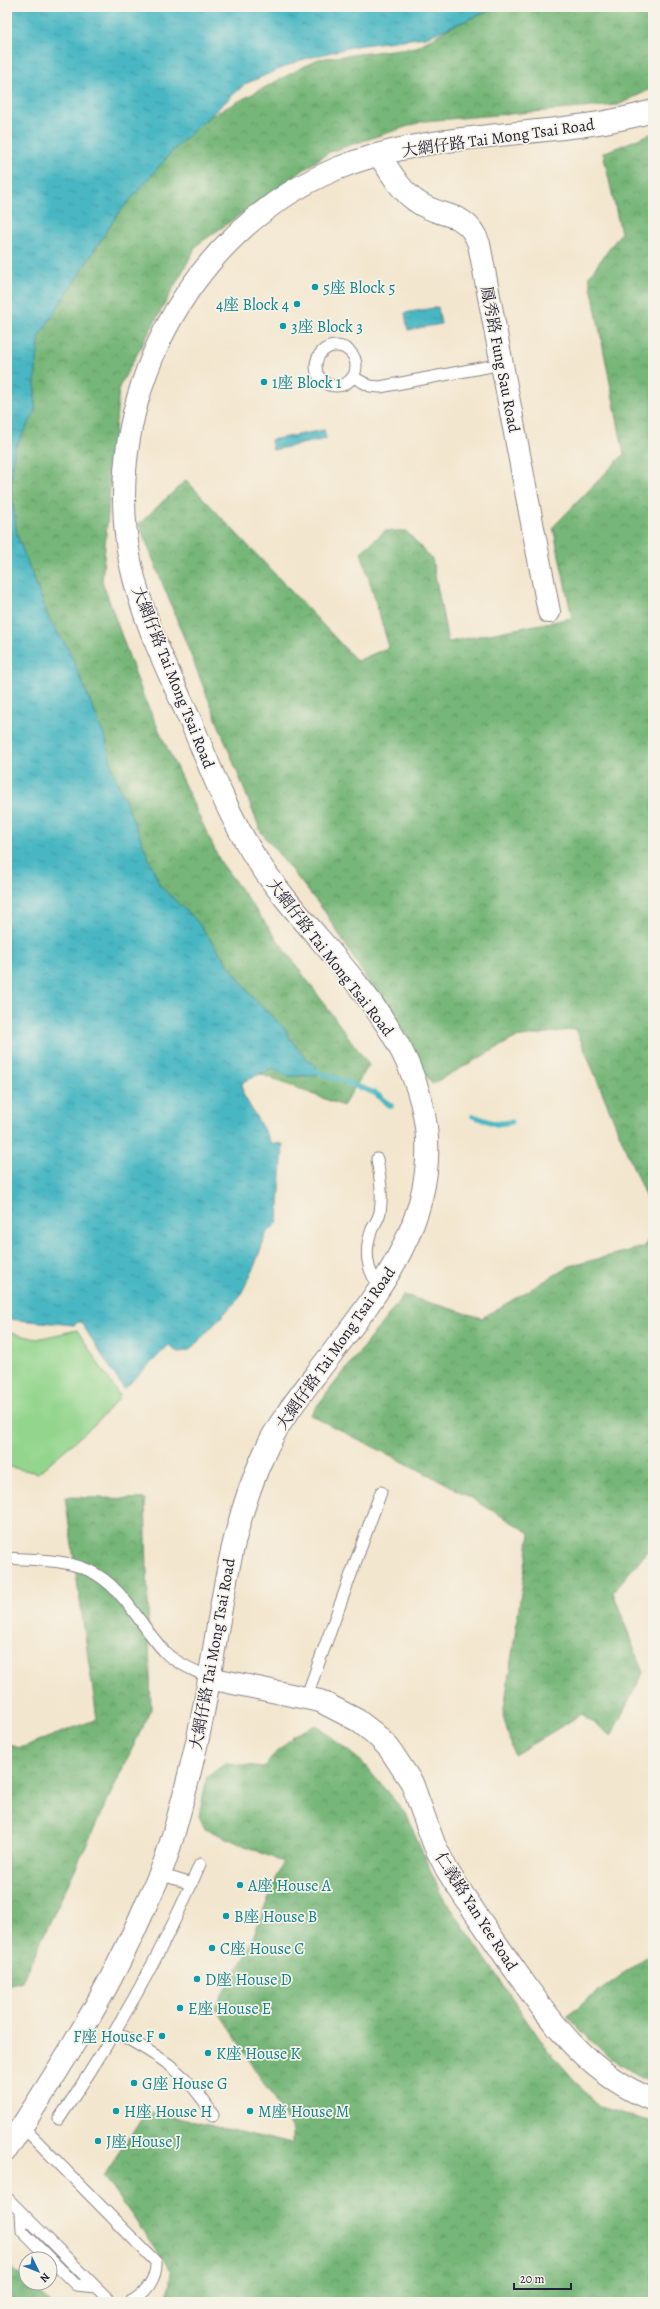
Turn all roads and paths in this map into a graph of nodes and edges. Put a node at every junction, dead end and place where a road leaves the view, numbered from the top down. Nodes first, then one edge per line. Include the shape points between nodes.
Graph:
1 (653, 111) edge
2 (379, 155) junction
3 (502, 364) junction
4 (353, 377) dead end
5 (549, 612) dead end
6 (377, 1159) dead end
7 (381, 1288) junction
8 (382, 1492) dead end
9 (7, 1558) edge
10 (209, 1678) junction
11 (306, 1698) junction
12 (200, 1864) dead end
13 (159, 1874) junction
14 (192, 1884) junction
15 (116, 2032) junction
16 (653, 2100) edge
17 (213, 2115) dead end
18 (59, 2119) dead end
19 (22, 2126) junction
20 (7, 2149) edge
21 (7, 2198) edge
22 (111, 2302) edge
23 (130, 2302) edge

1 - 2 street, 大網仔路 Tai Mong Tsai Road via 589,126 440,142
2 - 3 street, 鳳秀路 Fung Sau Road via 405,192 416,201 428,209 455,216 466,222 475,232
2 - 7 street, 大網仔路 Tai Mong Tsai Road via 337,169 277,202 225,245 195,280 159,341 137,396 127,445 124,498 128,552 141,603 232,815 265,872 390,1029 417,1087 426,1128 428,1160 424,1187 412,1229
3 - 4 lane via 380,387 366,384
3 - 5 street, 鳳秀路 Fung Sau Road
6 - 7 lane via 381,1182 380,1214 371,1234 367,1256 370,1274
7 - 10 street, 大網仔路 Tai Mong Tsai Road via 294,1404 263,1454 229,1558
8 - 11 lane
9 - 10 lane via 65,1563 88,1570 122,1596 173,1660
10 - 11 street, 仁義路 Yan Yee Road
10 - 13 street, 大網仔路 Tai Mong Tsai Road via 197,1741 166,1858
11 - 16 street, 仁義路 Yan Yee Road via 320,1701 357,1720 389,1748 412,1783 434,1844 447,1870 554,2026 584,2058 602,2072
12 - 14 lane
13 - 14 lane
13 - 19 street, 大網仔路 Tai Mong Tsai Road via 132,1938 99,2002
14 - 15 lane via 158,1955
15 - 17 lane via 165,2060 186,2077
15 - 18 lane
19 - 20 street, 大網仔路 Tai Mong Tsai Road
19 - 23 lane via 156,2262 156,2270 150,2285
21 - 22 lane via 21,2212 22,2231 76,2285 96,2287

